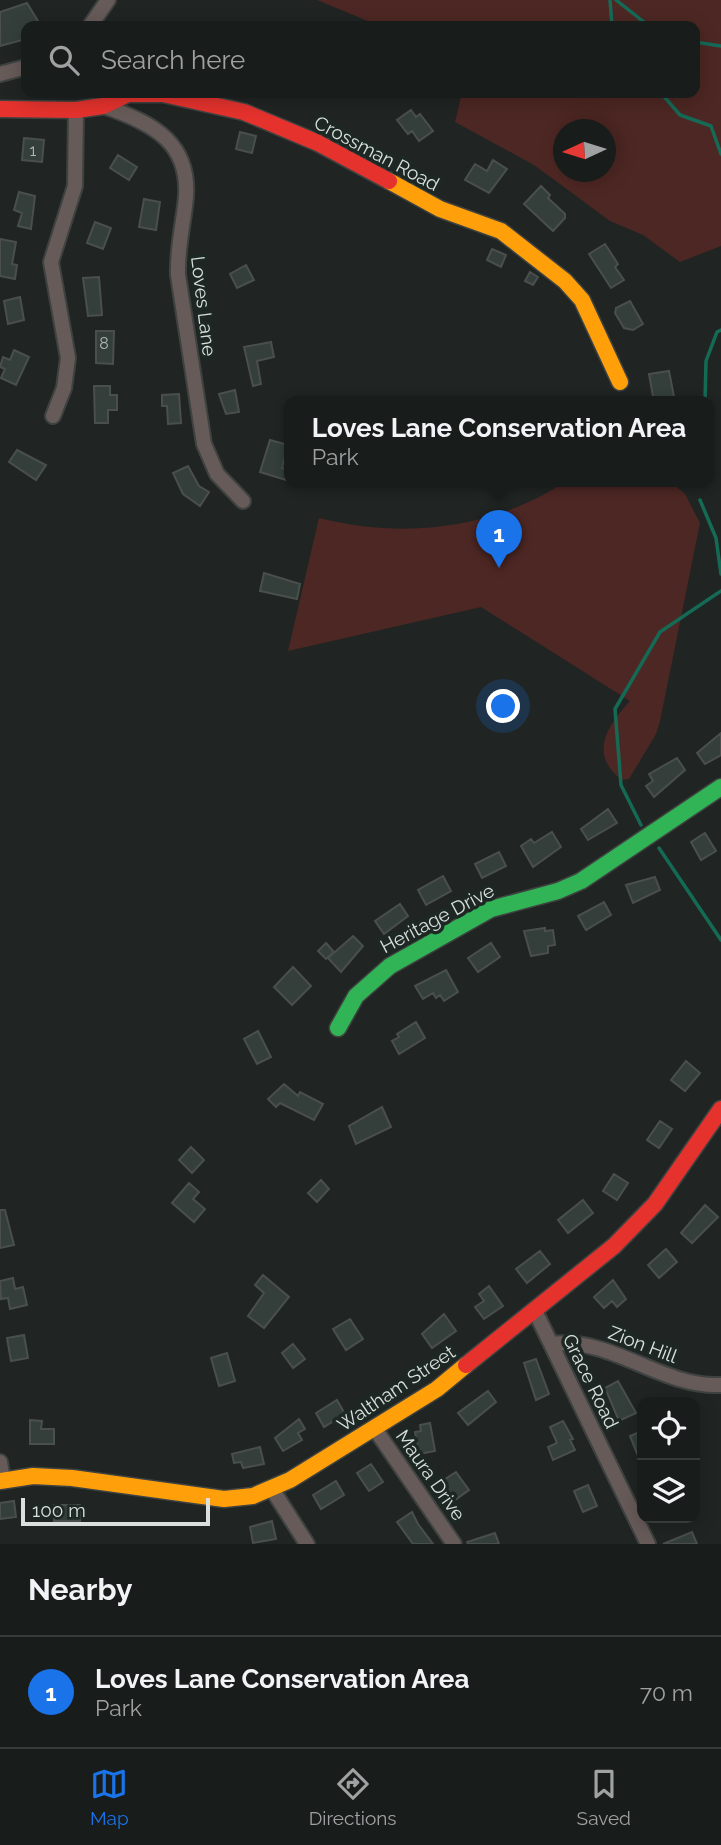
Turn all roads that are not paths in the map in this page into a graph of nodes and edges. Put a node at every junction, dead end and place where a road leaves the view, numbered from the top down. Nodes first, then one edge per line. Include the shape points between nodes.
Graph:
1 (108, 0) edge
2 (93, 21) edge
3 (21, 68) edge
4 (0, 74) edge
5 (120, 98) edge
6 (174, 98) edge
7 (103, 106) junction
8 (0, 109) edge
9 (76, 110) junction
10 (620, 382) dead end
11 (53, 416) dead end
12 (243, 501) dead end
13 (721, 788) edge
14 (338, 1028) dead end
15 (721, 1109) edge
16 (535, 1311) junction
17 (552, 1344) junction
18 (721, 1385) edge
19 (374, 1429) junction
20 (0, 1462) edge
21 (1, 1481) edge
22 (272, 1489) junction
23 (307, 1544) edge
24 (454, 1544) edge
25 (648, 1544) edge

1 - 2 street
3 - 4 street
5 - 7 street, Crossman Road
6 - 10 street, Crossman Road via 244,113 318,143 440,209 501,231 578,295
7 - 9 street, Crossman Road
7 - 12 street, Loves Lane via 160,133 182,159 187,194 178,275 202,436 217,474
8 - 9 street, Crossman Road
9 - 11 street via 75,186 51,262 68,358 64,388
13 - 14 street, Heritage Drive via 581,881 491,909 390,966 356,996
15 - 16 street, Waltham Street via 645,1216
16 - 17 street, Grace Road
16 - 19 street, Waltham Street via 460,1373
17 - 18 street, Zion Hill via 581,1342 688,1382
17 - 25 street, Grace Road
19 - 22 street, Waltham Street
19 - 24 street, Maura Drive
20 - 21 street
21 - 22 street, Waltham Street via 33,1476 72,1478 224,1499
22 - 23 street

